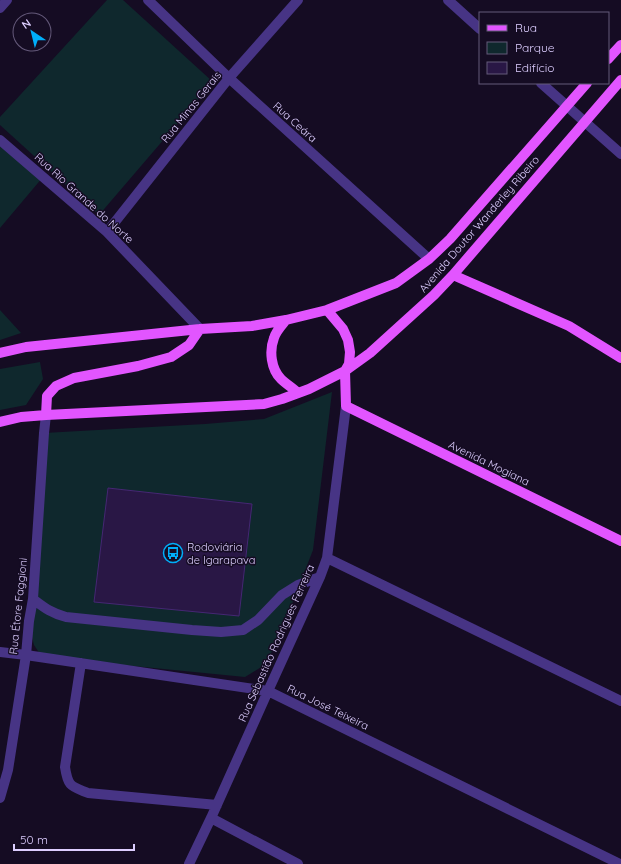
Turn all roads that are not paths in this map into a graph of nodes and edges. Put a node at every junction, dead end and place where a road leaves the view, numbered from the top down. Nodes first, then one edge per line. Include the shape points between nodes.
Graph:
1 (7, 0) edge
2 (148, 0) edge
3 (298, 0) edge
4 (448, 0) edge
5 (0, 8) edge
6 (479, 28) edge
7 (621, 45) edge
8 (609, 59) edge
9 (229, 78) junction
10 (621, 80) edge
11 (542, 84) edge
12 (586, 84) edge
13 (566, 106) junction
14 (584, 122) junction
15 (0, 140) edge
16 (621, 154) edge
17 (107, 232) junction
18 (428, 260) junction
19 (453, 274) junction
20 (327, 310) junction
21 (286, 320) junction
22 (200, 329) junction
23 (0, 353) edge
24 (621, 358) edge
25 (345, 371) junction
26 (298, 393) junction
27 (346, 406) junction
28 (46, 415) junction
29 (0, 422) edge
30 (621, 541) edge
31 (327, 558) junction
32 (320, 577) junction
33 (33, 599) junction
34 (0, 652) edge
35 (26, 655) junction
36 (81, 663) junction
37 (268, 691) junction
38 (621, 701) edge
39 (0, 798) edge
40 (217, 805) junction
41 (211, 818) junction
42 (617, 861) edge
43 (189, 864) edge
44 (298, 864) edge

1 - 5 street
2 - 9 street, Rua Ceára
3 - 9 street, Rua Minas Gerais
4 - 6 street
7 - 8 main road
9 - 17 street, Rua Minas Gerais
9 - 18 street, Rua Ceára
10 - 14 main road, Avenida Doutor Wanderley Ribeiro
11 - 13 street
12 - 13 main road, Avenida Doutor Wanderley Ribeiro
13 - 14 street
13 - 18 main road, Avenida Doutor Wanderley Ribeiro via 450,239
14 - 16 street
14 - 19 main road, Avenida Doutor Wanderley Ribeiro
15 - 17 street, Rua Rio Grande do Norte
17 - 22 street, Rua Rio Grande do Norte
18 - 20 main road, Avenida Doutor Wanderley Ribeiro via 396,282
19 - 24 main road via 569,326
19 - 25 main road, Avenida Doutor Wanderley Ribeiro via 376,348
20 - 21 main road
20 - 25 main road via 343,329 348,340 349,364
21 - 22 main road via 252,326
21 - 26 main road via 274,338 271,348 272,359 280,378
22 - 23 main road
22 - 28 main road via 189,345 171,357 74,378 56,386 47,396
25 - 26 main road
25 - 27 main road, Rua Sebastião Rodrigues Ferreira
26 - 28 main road via 264,404
27 - 30 main road, Avenida Mogiana
27 - 31 street, Rua Sebastião Rodrigues Ferreira
28 - 29 main road
28 - 33 street, Rua Étore Faggioni
31 - 32 street, Rua Sebastião Rodrigues Ferreira
31 - 38 street
32 - 33 street via 298,585 282,595 258,620 243,630 221,632 66,617 47,610
32 - 37 street, Rua Sebastião Rodrigues Ferreira
33 - 35 street, Rua Étore Faggioni
34 - 35 street, Rua José Teixeira
35 - 36 street, Rua José Teixeira
35 - 39 street, Rua Étore Faggioni via 8,770
36 - 37 street, Rua José Teixeira
36 - 40 street via 65,767 69,783 88,793
37 - 40 street, Rua Sebastião Rodrigues Ferreira
37 - 42 street, Rua José Teixeira
40 - 41 street, Rua Sebastião Rodrigues Ferreira
41 - 43 street, Rua Sebastião Rodrigues Ferreira
41 - 44 street

